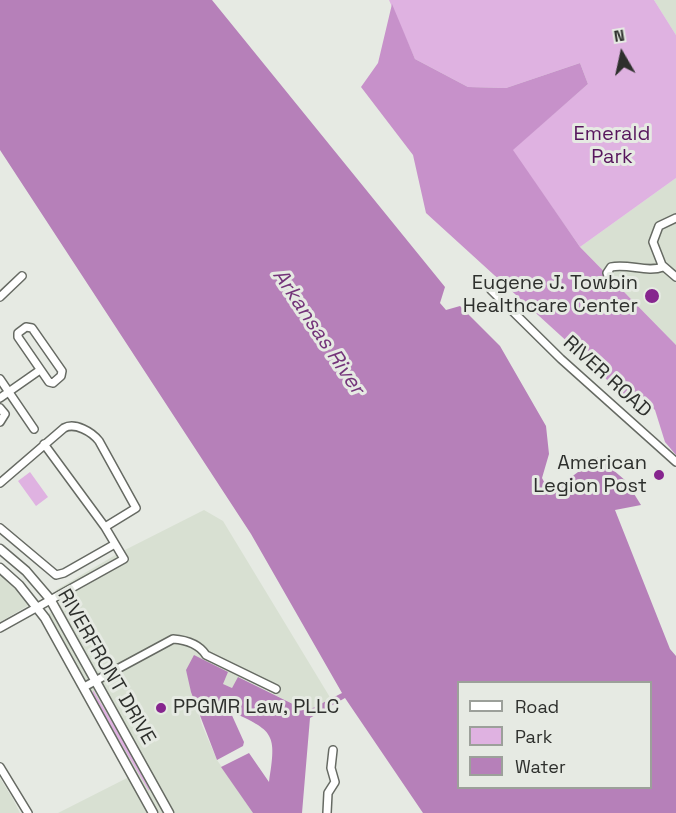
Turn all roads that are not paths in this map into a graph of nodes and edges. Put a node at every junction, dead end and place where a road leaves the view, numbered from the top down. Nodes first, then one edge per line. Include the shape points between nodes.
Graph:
1 (676, 218) edge
2 (663, 267) junction
3 (22, 276) dead end
4 (676, 277) edge
5 (610, 282) dead end
6 (491, 290) dead end
7 (0, 297) edge
8 (40, 370) junction
9 (0, 380) edge
10 (9, 392) junction
11 (0, 398) edge
12 (0, 408) edge
13 (0, 422) edge
14 (34, 429) dead end
15 (45, 444) junction
16 (676, 462) edge
17 (0, 483) edge
18 (105, 527) junction
19 (0, 528) edge
20 (115, 544) junction
21 (0, 549) edge
22 (0, 568) edge
23 (50, 599) junction
24 (37, 607) junction
25 (0, 628) edge
26 (96, 680) junction
27 (84, 687) junction
28 (276, 689) dead end
29 (333, 750) dead end
30 (0, 767) edge
31 (28, 813) edge
32 (153, 813) edge
33 (169, 813) edge
34 (327, 813) edge

1 - 2 street via 662,224 653,237 654,251
2 - 4 street
2 - 5 street via 611,267 607,273
3 - 7 street
6 - 16 street, RIVER ROAD via 561,360
8 - 8 street via 18,337 26,327 32,328 62,376 49,382
8 - 10 street
9 - 10 street
10 - 11 street
10 - 14 street
12 - 13 street via 5,414
15 - 17 street
15 - 18 street
15 - 18 street via 69,425 99,441 136,508
18 - 20 street
19 - 20 street via 56,575
20 - 23 street via 124,559
21 - 23 street, RIVERFRONT DRIVE via 27,571
22 - 24 street, RIVERFRONT DRIVE
23 - 24 street
23 - 26 street, RIVERFRONT DRIVE
24 - 25 street
24 - 27 street, RIVERFRONT DRIVE
26 - 27 street
26 - 28 street via 173,639 185,640 206,655
26 - 33 street, RIVERFRONT DRIVE
27 - 32 street, RIVERFRONT DRIVE
29 - 34 street via 335,782 328,792
30 - 31 street

